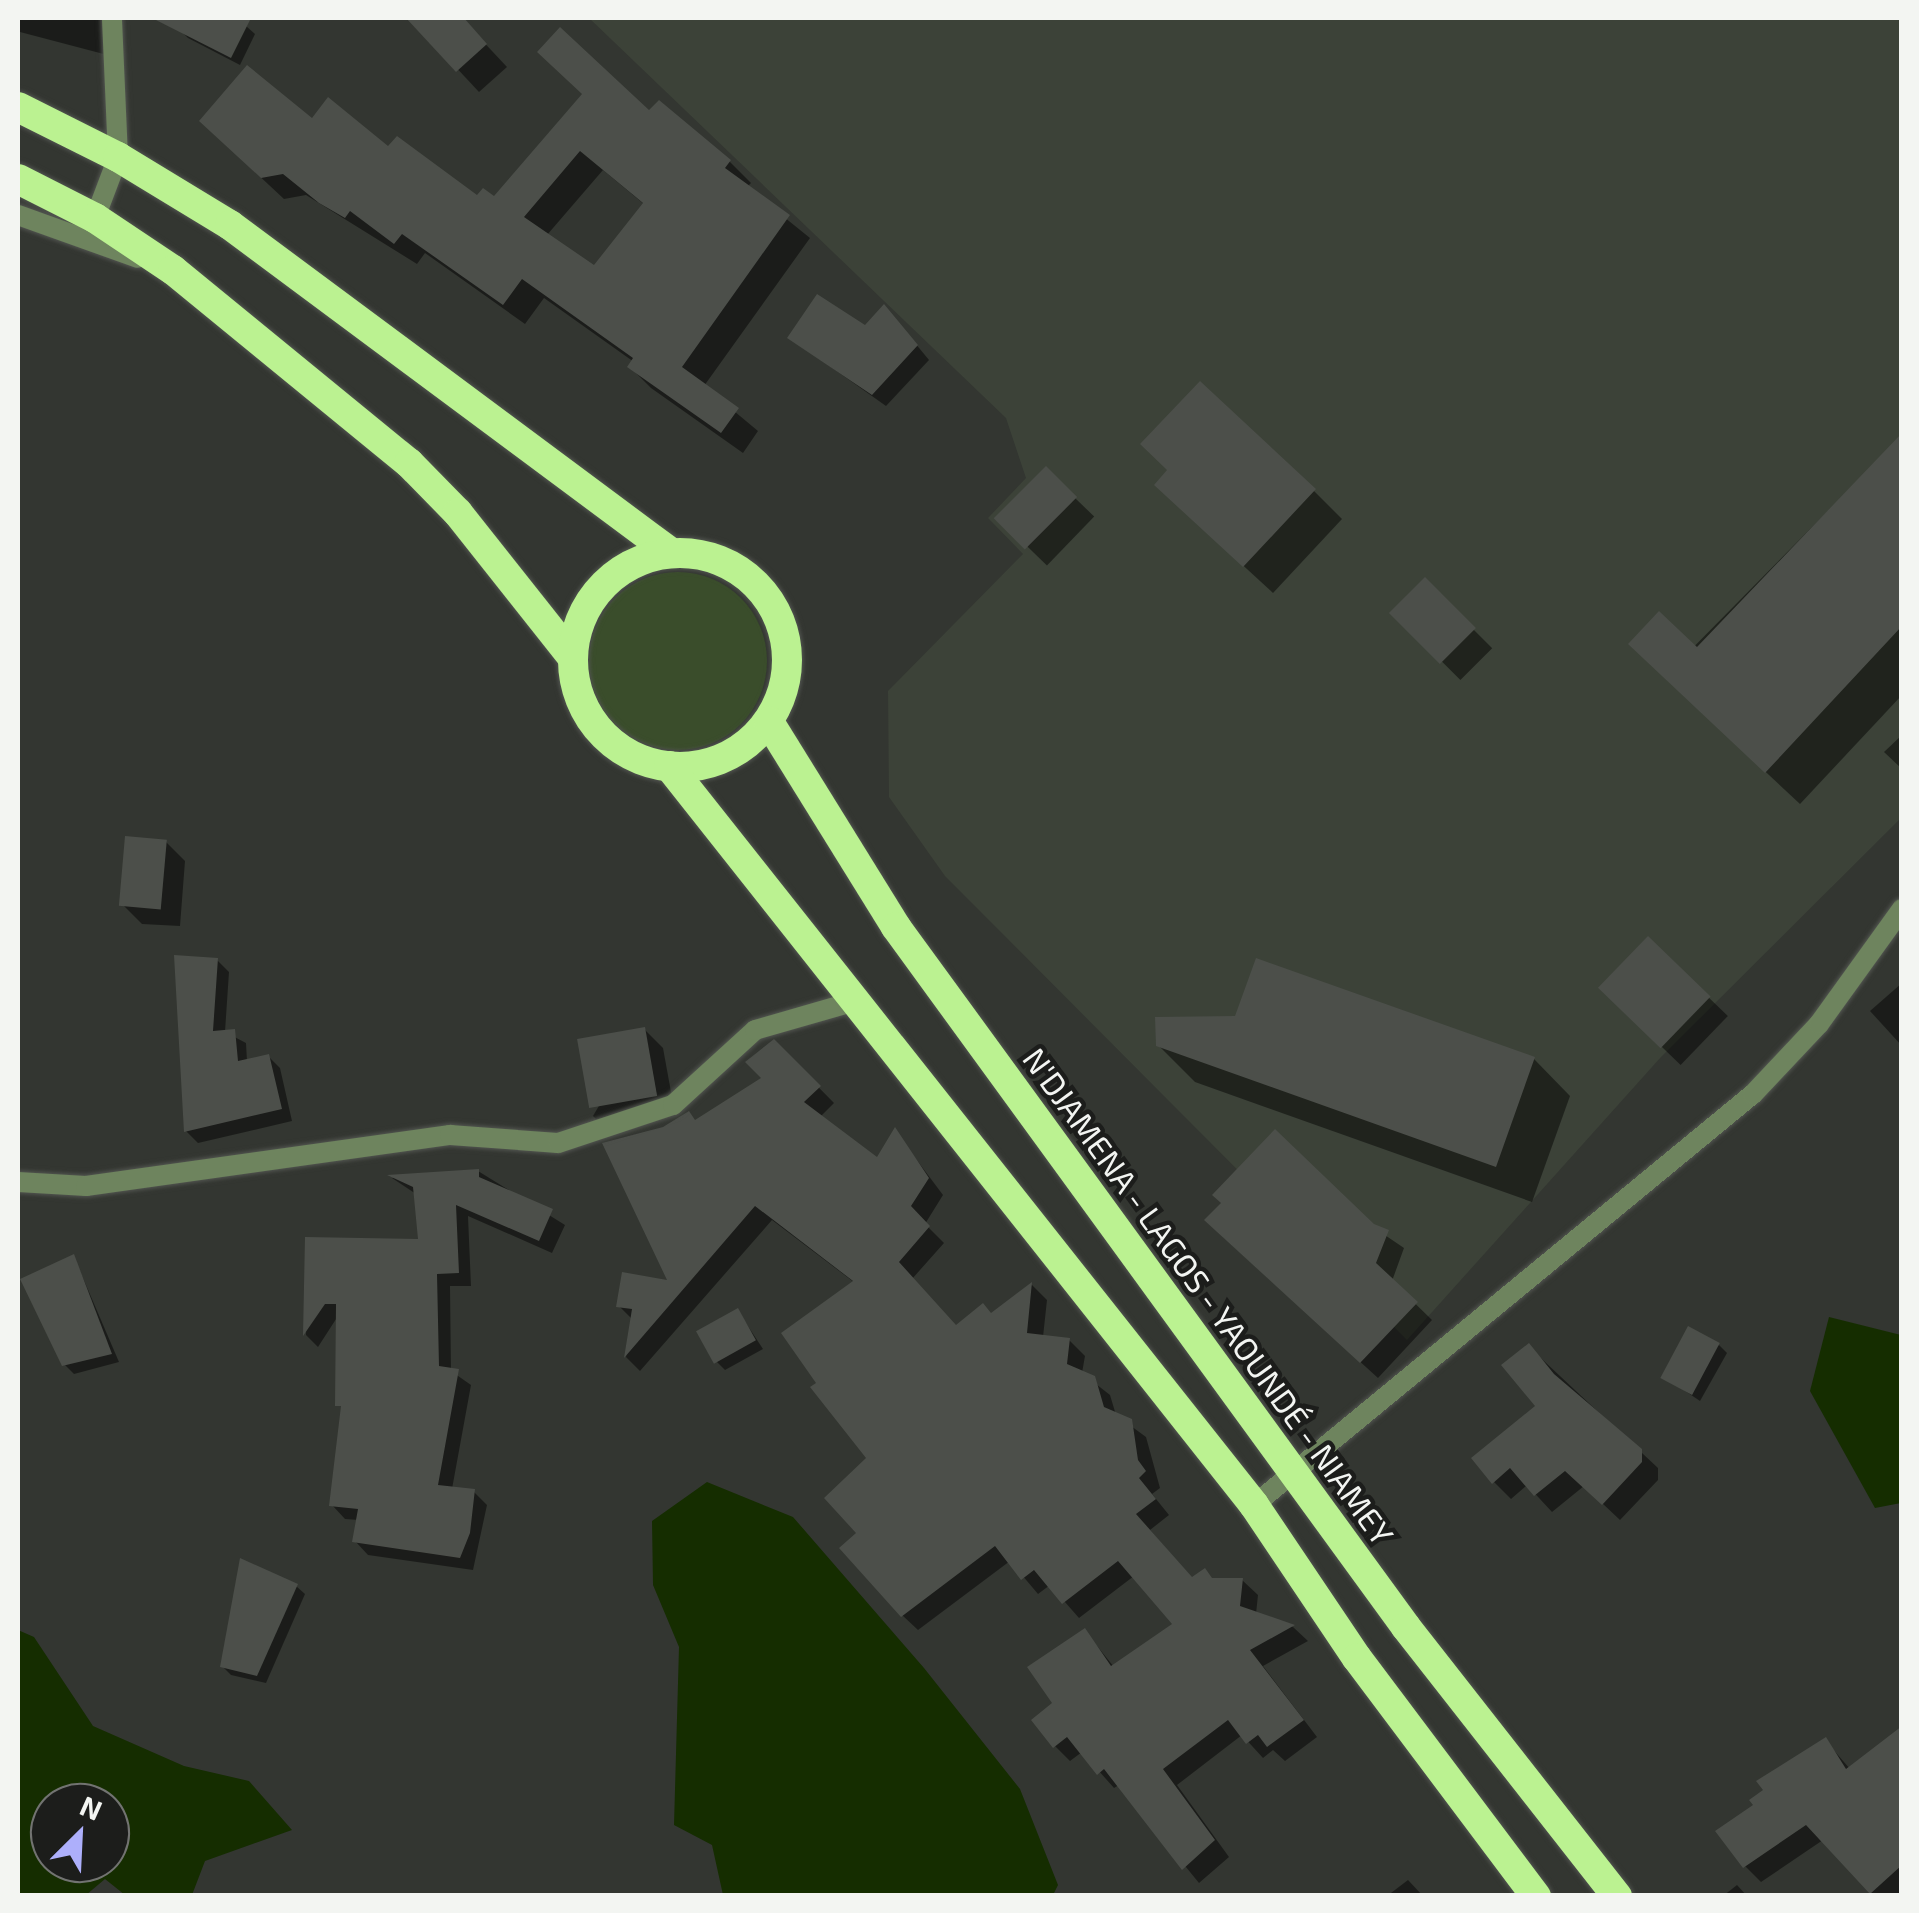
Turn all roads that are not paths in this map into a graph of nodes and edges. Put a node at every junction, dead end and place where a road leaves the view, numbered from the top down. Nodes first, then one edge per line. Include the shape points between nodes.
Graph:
1 (112, 18) edge
2 (18, 107) edge
3 (118, 157) junction
4 (18, 178) edge
5 (18, 215) edge
6 (95, 218) junction
7 (173, 270) junction
8 (670, 552) junction
9 (572, 657) junction
10 (769, 722) junction
11 (668, 766) junction
12 (1902, 909) edge
13 (859, 1000) junction
14 (18, 1182) edge
15 (1294, 1470) junction
16 (1254, 1506) junction
17 (1536, 1896) edge
18 (1617, 1896) edge

1 - 3 street
2 - 3 highway
3 - 6 street
3 - 8 highway via 246,236
4 - 6 highway
5 - 7 street
6 - 7 highway
7 - 9 highway via 408,462 458,513
8 - 9 highway via 626,567 590,598
8 - 10 highway via 734,566 778,614 788,672
9 - 11 highway via 589,718 610,742
10 - 11 highway via 725,757
10 - 15 highway, N'DJAMENA - LAGOS - YAOUNDÉ - NIAMEY via 896,926
11 - 13 highway
12 - 15 street via 1819,1024 1753,1094
13 - 14 street via 754,1030 673,1104 558,1143 450,1135 86,1186
13 - 16 highway
15 - 16 street
15 - 18 highway, N'DJAMENA - LAGOS - YAOUNDÉ - NIAMEY via 1406,1626
16 - 17 highway via 1357,1658

